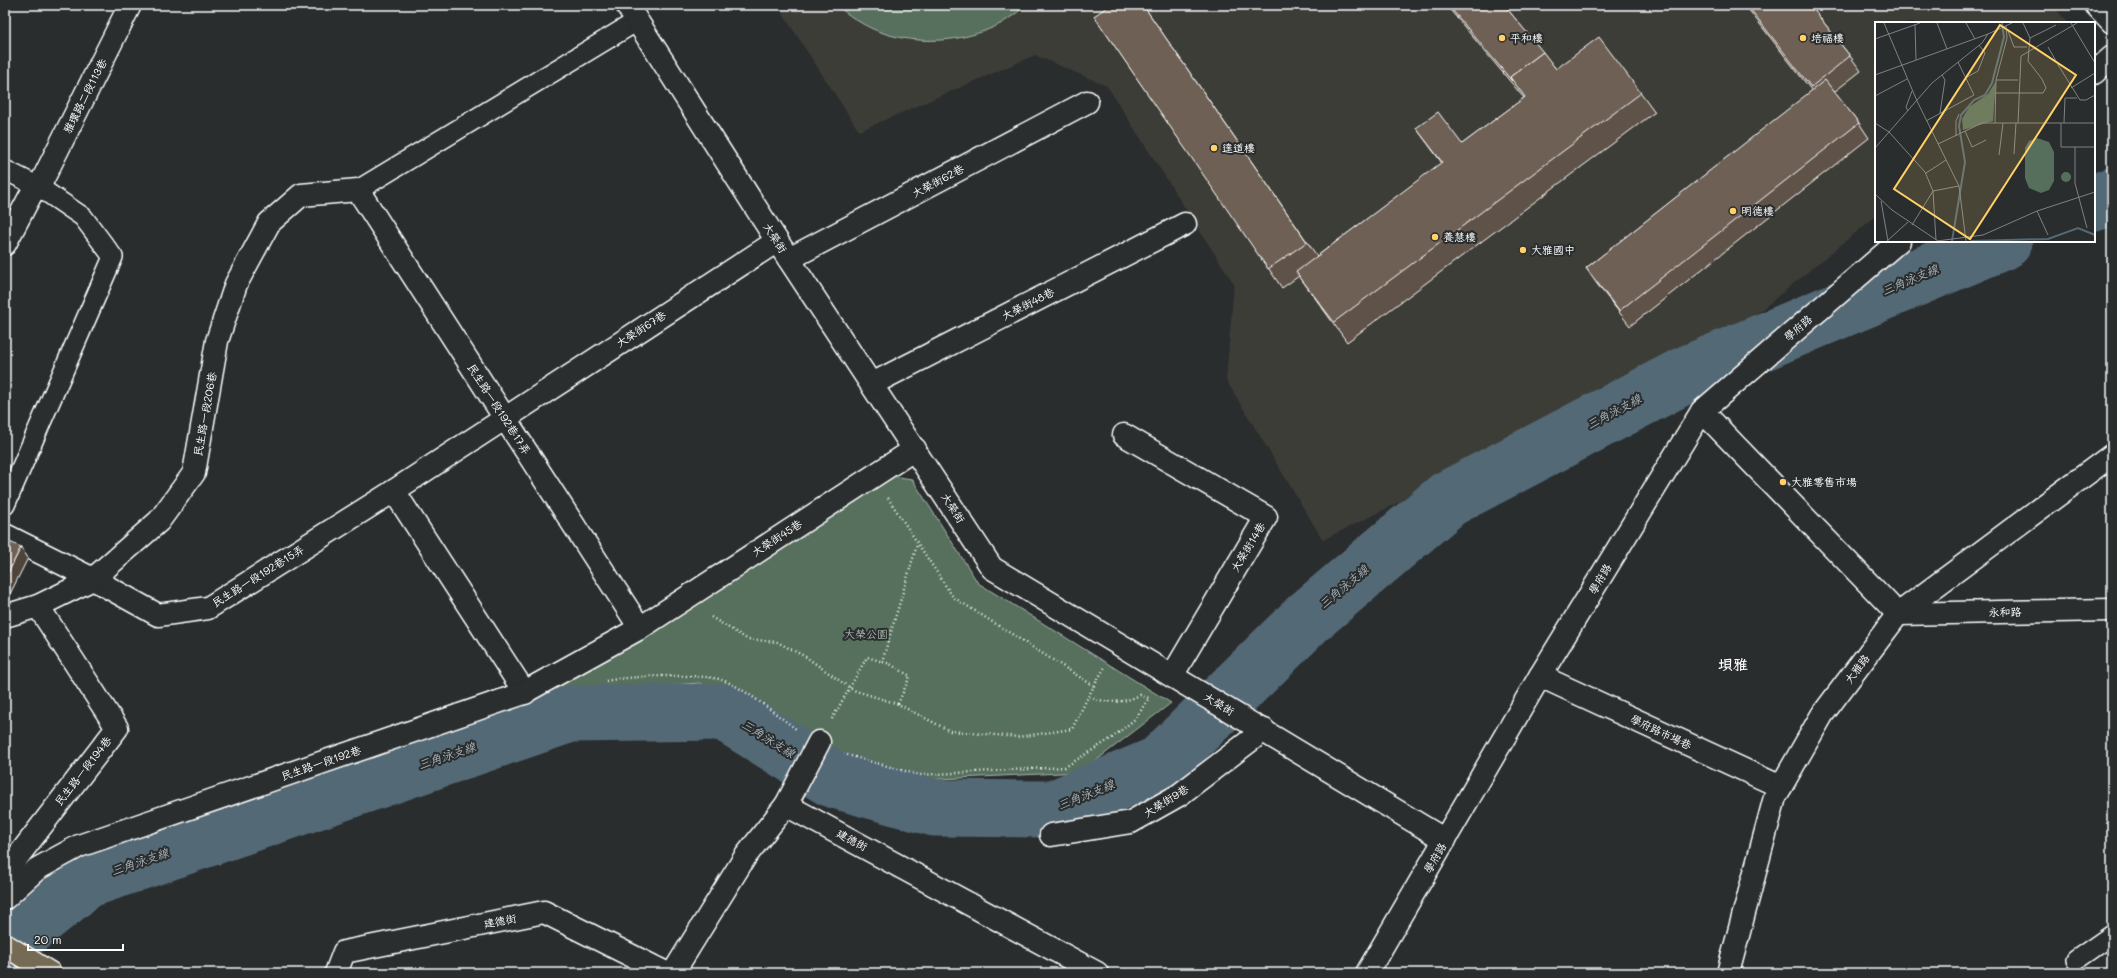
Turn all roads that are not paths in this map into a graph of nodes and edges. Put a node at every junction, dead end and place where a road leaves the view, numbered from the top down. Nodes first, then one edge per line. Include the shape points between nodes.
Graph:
1 (130, 5) edge
2 (2096, 5) edge
3 (632, 13) edge
4 (2112, 22) edge
5 (2112, 57) edge
6 (2095, 72) edge
7 (1087, 102) dead end
8 (5, 170) edge
9 (37, 186) junction
10 (358, 190) junction
11 (1185, 224) dead end
12 (1898, 242) edge
13 (5, 244) edge
14 (783, 250) junction
15 (872, 384) junction
16 (1702, 411) junction
17 (505, 418) junction
18 (1124, 435) dead end
19 (914, 449) junction
20 (2112, 456) edge
21 (394, 491) junction
22 (5, 505) edge
23 (5, 535) edge
24 (93, 579) junction
25 (38, 606) junction
26 (2112, 610) edge
27 (1898, 614) junction
28 (5, 616) edge
29 (640, 628) junction
30 (1540, 676) junction
31 (1178, 680) junction
32 (525, 693) junction
33 (1257, 727) junction
34 (819, 742) road end
35 (1781, 787) junction
36 (786, 805) junction
37 (1051, 835) dead end
38 (1445, 840) junction
39 (5, 873) edge
40 (5, 898) edge
41 (2112, 935) edge
42 (5, 945) edge
43 (2076, 960) dead end
44 (42, 971) edge
45 (336, 973) edge
46 (666, 973) edge
47 (673, 973) edge
48 (1097, 973) edge
49 (1367, 973) edge
50 (1728, 973) edge

1 - 9 street, 雅環路二段113巷
2 - 4 street
3 - 10 lane
3 - 14 street, 大榮街
5 - 6 street
7 - 14 street, 大榮街62巷
8 - 9 lane
9 - 13 street, 雅環路二段113巷
9 - 22 lane via 83,217 113,257
10 - 17 street, 民生路一段192巷17弄
10 - 24 street, 民生路一段206巷 via 301,195 269,223 236,284 217,341 194,473 159,521
11 - 15 street, 大榮街48巷
12 - 16 street, 學府路
14 - 15 street, 大榮街
14 - 17 street, 大榮街67巷
15 - 19 street, 大榮街
16 - 27 street
16 - 30 street, 學府路
17 - 21 street, 民生路一段192巷15弄
17 - 29 street, 民生路一段192巷17弄
18 - 31 street, 大榮街14巷 via 1266,517
19 - 29 street, 大榮街45巷
19 - 31 street, 大榮街 via 992,568
20 - 27 street, 大雅路
21 - 24 street, 民生路一段192巷15弄 via 208,608 158,615
21 - 32 street
23 - 24 street, 民生路一段192巷15弄
24 - 25 street, 民生路一段206巷
25 - 28 street, 民生路一段206巷
25 - 39 street, 民生路一段194巷 via 117,728
26 - 27 street, 永和路
27 - 35 street, 大雅路 via 1822,715
29 - 32 street, 民生路一段192巷
30 - 35 street, 學府路市場巷
30 - 38 street, 學府路
31 - 33 street, 大榮街
32 - 40 street, 民生路一段192巷 via 79,846 37,869
33 - 37 street, 大榮街9巷 via 1179,795 1131,822
33 - 38 street, 大榮街
34 - 36 street
35 - 50 street, 大雅路 via 1775,797
36 - 47 street via 745,857
36 - 48 street, 建德街
38 - 49 street, 學府路
41 - 43 lane
42 - 44 main road
45 - 46 street, 建德街 via 344,952 544,912

